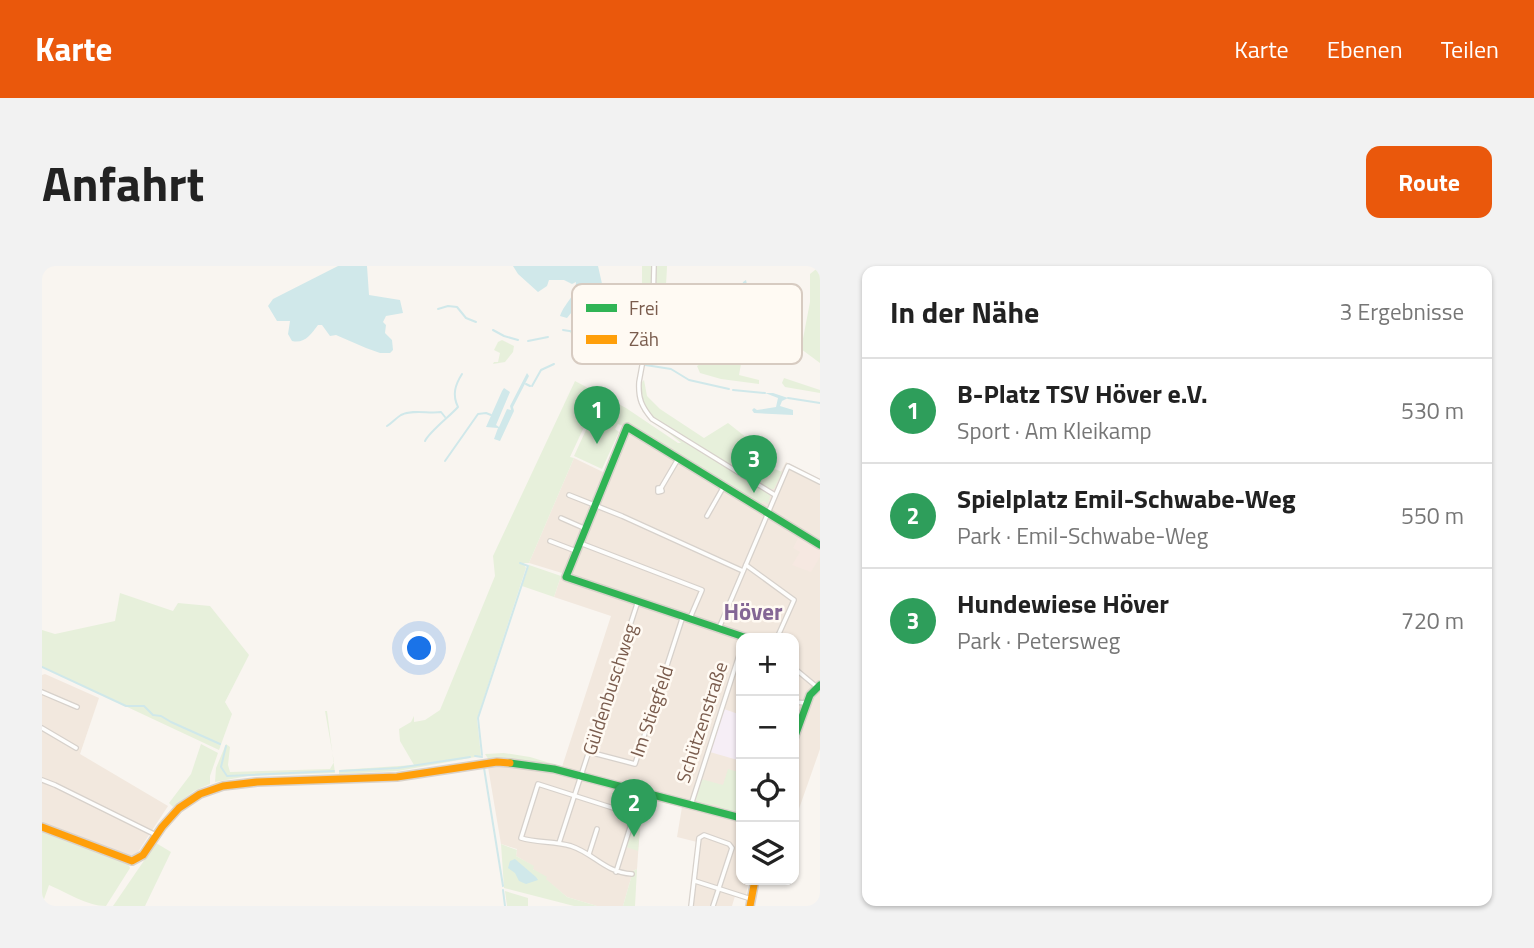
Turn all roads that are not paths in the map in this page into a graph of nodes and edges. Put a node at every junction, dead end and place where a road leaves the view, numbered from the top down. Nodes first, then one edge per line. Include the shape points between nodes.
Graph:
1 (654, 266) edge
2 (654, 284) edge
3 (642, 364) edge
4 (679, 458) junction
5 (820, 482) edge
6 (724, 486) junction
7 (661, 488) dead end
8 (569, 495) dead end
9 (775, 495) junction
10 (595, 505) junction
11 (767, 513) junction
12 (707, 516) dead end
13 (561, 518) dead end
14 (586, 529) junction
15 (551, 541) dead end
16 (580, 542) junction
17 (820, 544) edge
18 (576, 551) junction
19 (746, 565) junction
20 (743, 571) junction
21 (638, 601) junction
22 (687, 617) junction
23 (719, 628) junction
24 (780, 633) edge
25 (736, 634) edge
26 (736, 665) edge
27 (799, 672) edge
28 (733, 674) junction
29 (736, 676) edge
30 (818, 686) edge
31 (42, 692) edge
32 (799, 702) edge
33 (807, 702) junction
34 (77, 707) dead end
35 (799, 725) edge
36 (42, 728) edge
37 (76, 748) dead end
38 (589, 752) junction
39 (581, 776) junction
40 (42, 780) edge
41 (574, 796) junction
42 (691, 805) junction
43 (736, 817) edge
44 (42, 827) edge
45 (597, 829) dead end
46 (156, 835) junction
47 (559, 843) junction
48 (589, 854) junction
49 (615, 872) junction
50 (632, 874) dead end
51 (695, 881) junction
52 (719, 888) junction
53 (751, 902) edge
54 (691, 906) edge
55 (713, 906) edge

1 - 2 street
3 - 9 street via 638,393 652,419
4 - 6 street
4 - 7 street
4 - 10 street via 629,427
5 - 9 street via 788,466
6 - 11 street
6 - 12 street
8 - 10 street
9 - 11 street
10 - 14 street
10 - 20 street
11 - 17 street
11 - 19 street
13 - 14 street
14 - 16 street
15 - 18 street
16 - 18 street
16 - 22 street via 702,590
18 - 21 street via 566,577
19 - 20 street
19 - 24 street via 794,600
20 - 23 street
21 - 22 street
21 - 38 street, Güldenbuschweg
22 - 23 street
22 - 38 street, Im Stiegfeld via 635,764
23 - 25 street
26 - 28 street, Schützenstraße
27 - 30 street
28 - 29 street
28 - 42 street, Schützenstraße
30 - 33 street
31 - 34 street
32 - 33 street
33 - 35 street
36 - 37 street
38 - 39 street, Güldenbuschweg
39 - 41 street, Güldenbuschweg
39 - 42 street
39 - 46 street via 526,764 486,762 397,777 235,783 206,791 182,806
40 - 46 street
41 - 47 street, Güldenbuschweg
41 - 47 street via 538,784 521,838
41 - 49 street via 632,814
42 - 43 street
44 - 46 street via 129,860 141,857
45 - 48 street
47 - 48 street
48 - 49 street
49 - 50 street
51 - 52 street
51 - 52 street via 699,838 704,835 732,848
51 - 54 street
52 - 53 street
52 - 55 street

